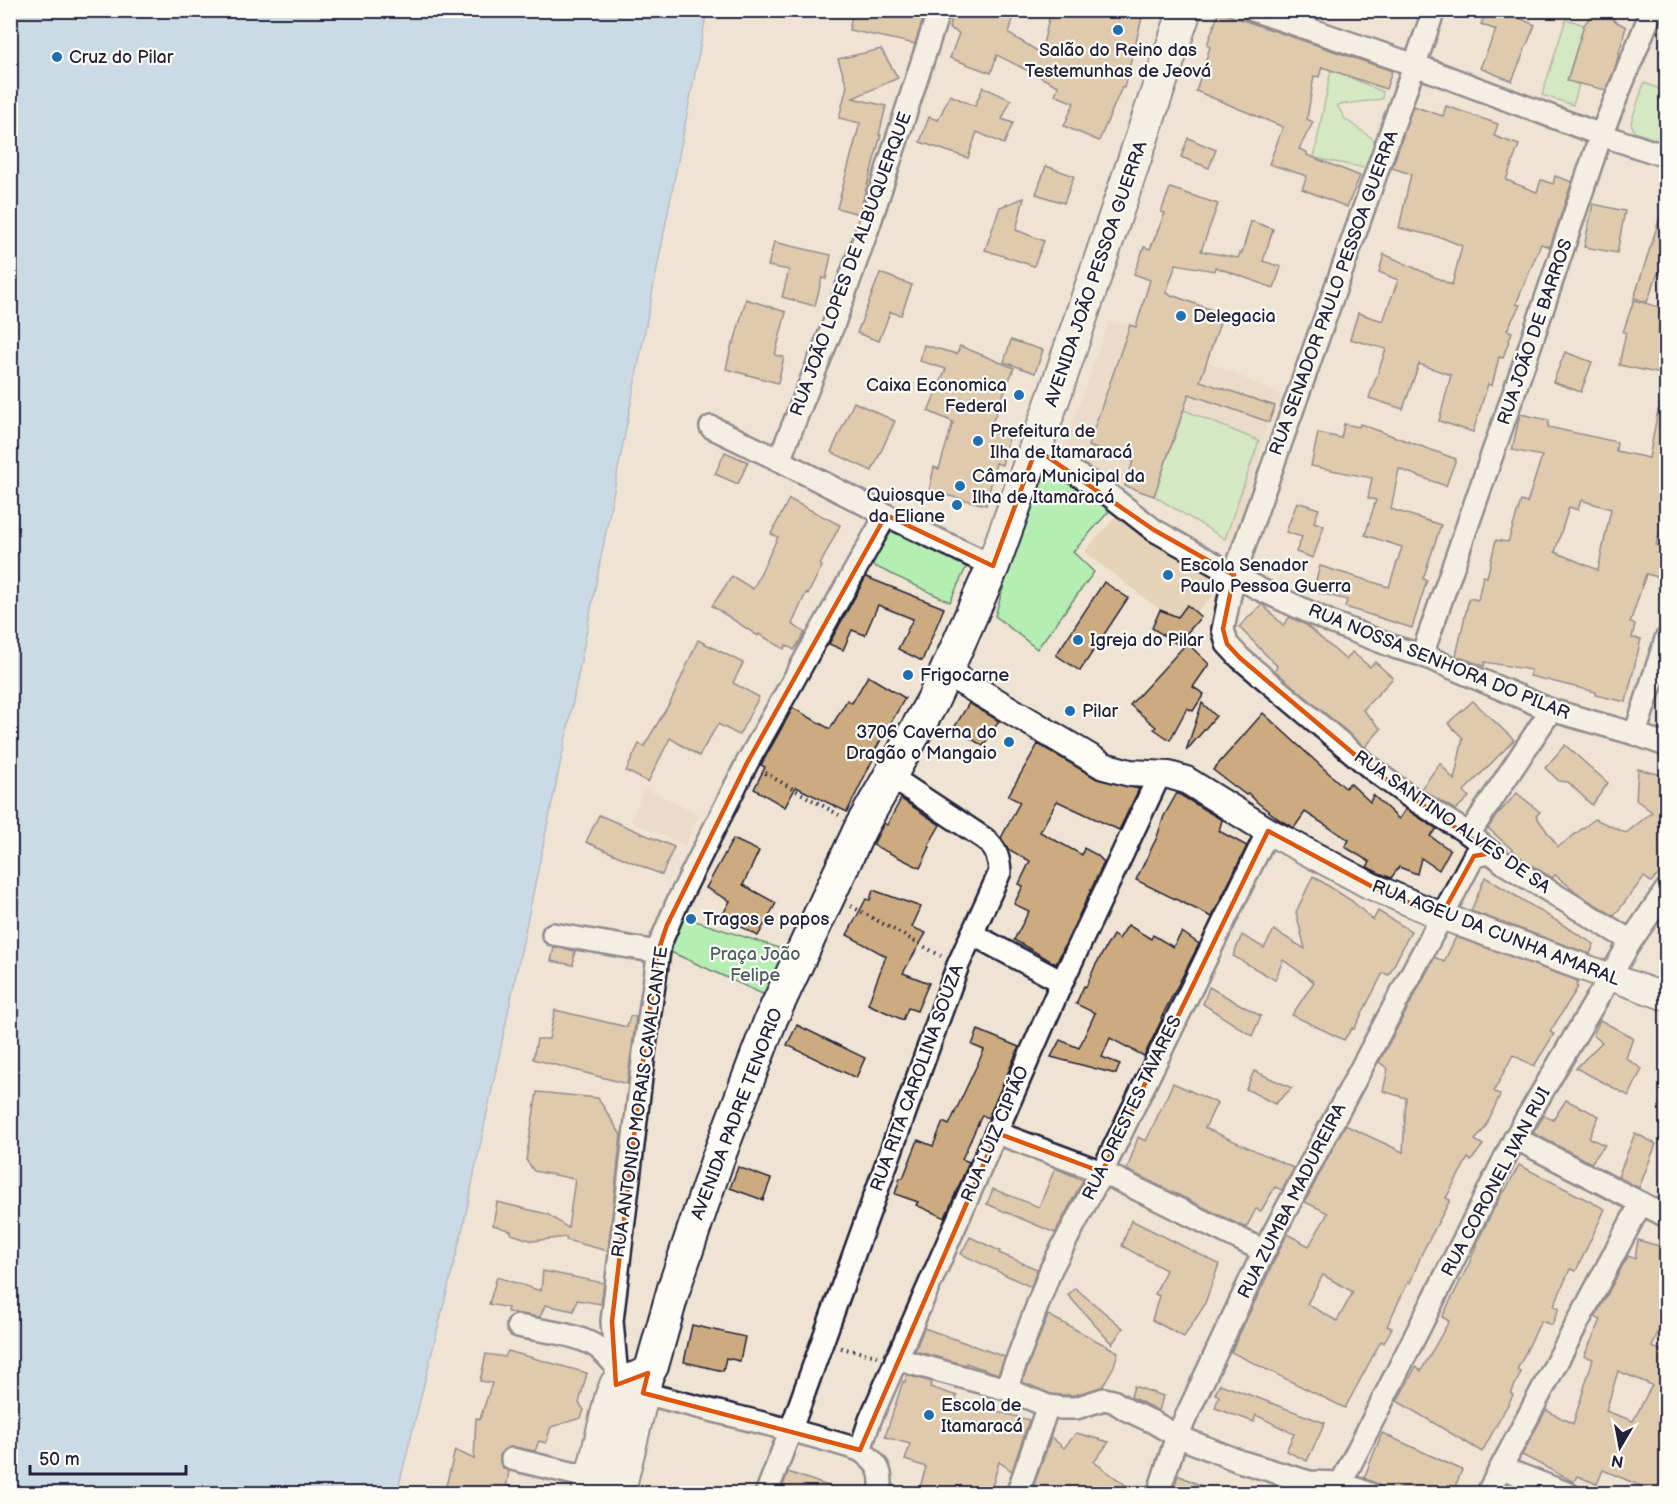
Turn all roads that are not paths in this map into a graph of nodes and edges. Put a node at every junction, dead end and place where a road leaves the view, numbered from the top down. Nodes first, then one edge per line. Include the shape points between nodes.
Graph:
1 (939, 10) edge
2 (1185, 10) edge
3 (1253, 10) edge
4 (1434, 10) edge
5 (1652, 10) edge
6 (1415, 65) junction
7 (1601, 135) junction
8 (1666, 156) edge
9 (711, 427) dead end
10 (1036, 449) junction
11 (779, 460) junction
12 (886, 515) junction
13 (993, 566) junction
14 (1234, 575) junction
15 (1666, 639) edge
16 (1422, 656) junction
17 (946, 672) junction
18 (1551, 710) junction
19 (914, 733) joint
20 (1635, 734) junction
21 (1666, 745) edge
22 (1160, 774) junction
23 (890, 776) junction
24 (1268, 831) junction
25 (1469, 834) junction
26 (1492, 853) junction
27 (1666, 890) edge
28 (1441, 916) junction
29 (553, 934) dead end
30 (972, 934) junction
31 (1631, 941) junction
32 (658, 952) junction
33 (1611, 978) junction
34 (1062, 981) junction
35 (1666, 997) edge
36 (997, 1133) junction
37 (1515, 1138) junction
38 (1102, 1172) junction
39 (1641, 1203) junction
40 (1666, 1216) edge
41 (1264, 1251) junction
42 (518, 1326) dead end
43 (896, 1359) junction
44 (630, 1379) junction
45 (1006, 1389) junction
46 (1055, 1407) junction
47 (791, 1430) junction
48 (1177, 1436) junction
49 (860, 1450) junction
50 (512, 1459) dead end
51 (1502, 1468) junction
52 (1341, 1483) junction
53 (590, 1486) edge
54 (618, 1494) edge
55 (766, 1494) edge
56 (880, 1494) edge
57 (1017, 1494) edge
58 (1158, 1494) edge
59 (1370, 1494) edge
60 (1487, 1494) edge
61 (1569, 1494) edge

1 - 11 street, RUA JOÃO LOPES DE ALBUQUERQUE via 869,225
2 - 10 main road, AVENIDA JOÃO PESSOA GUERRA
3 - 6 street
4 - 6 street, RUA SENADOR PAULO PESSOA GUERRA
5 - 7 street, RUA JOÃO DE BARROS
6 - 7 street
6 - 14 street, RUA SENADOR PAULO PESSOA GUERRA
7 - 8 street
7 - 16 street, RUA JOÃO DE BARROS
9 - 11 street
10 - 13 main road, AVENIDA JOÃO PESSOA GUERRA
10 - 14 street, RUA NOSSA SENHORA DO PILAR via 1104,491 1154,530
11 - 12 street
12 - 13 street
12 - 32 street, RUA ANTONIO MORAIS CAVALCANTE via 747,763 667,925
13 - 17 main road, AVENIDA JOÃO PESSOA GUERRA
14 - 16 street, RUA NOSSA SENHORA DO PILAR via 1333,623
14 - 25 street, RUA SANTINO ALVES DE SA via 1223,629 1227,644 1373,770
15 - 20 street
16 - 18 street, RUA NOSSA SENHORA DO PILAR
17 - 19 main road, AVENIDA JOÃO PESSOA GUERRA
17 - 22 street, RUA AGEU DA CUNHA AMARAL via 1104,766 1130,773
18 - 20 street, RUA NOSSA SENHORA DO PILAR
18 - 25 street
19 - 23 main road, AVENIDA PADRE TENORIO
20 - 21 street, RUA NOSSA SENHORA DO PILAR
22 - 24 street, RUA AGEU DA CUNHA AMARAL via 1186,780
22 - 34 street, RUA LUIZ CIPIÃO
23 - 30 street, RUA RITA CAROLINA SOUZA via 995,848 999,872
23 - 44 main road, AVENIDA PADRE TENORIO via 861,827 771,1019 717,1161 657,1350
24 - 28 street, RUA AGEU DA CUNHA AMARAL via 1371,886
24 - 38 street, RUA ORESTES TAVARES
25 - 26 street, RUA SANTINO ALVES DE SA
26 - 28 street, RUA ZUMBA MADUREIRA via 1474,856
26 - 31 street, RUA SANTINO ALVES DE SA
27 - 31 street, RUA CORONEL IVAN RUI
28 - 33 street, RUA AGEU DA CUNHA AMARAL
28 - 41 street, RUA ZUMBA MADUREIRA
29 - 32 street
30 - 34 street
30 - 47 street, RUA RITA CAROLINA SOUZA
31 - 33 street, RUA CORONEL IVAN RUI
32 - 44 street, RUA ANTONIO MORAIS CAVALCANTE via 612,1321
33 - 35 street, RUA AGEU DA CUNHA AMARAL
33 - 37 street, RUA CORONEL IVAN RUI
34 - 36 street, RUA LUIZ CIPIÃO
36 - 38 street
36 - 43 street, RUA LUIZ CIPIÃO
37 - 39 street
37 - 52 street, RUA CORONEL IVAN RUI
38 - 41 street
38 - 45 street, RUA ORESTES TAVARES via 1051,1269
39 - 40 street
39 - 51 street
41 - 48 street, RUA ZUMBA MADUREIRA
42 - 44 street via 580,1339 604,1352
43 - 45 street
43 - 49 street, RUA LUIZ CIPIÃO
44 - 47 street
44 - 53 main road, AVENIDA PADRE TENORIO via 611,1398
44 - 54 main road
45 - 46 street
46 - 48 street via 1076,1408 1104,1399 1113,1401
46 - 57 street
47 - 49 street
47 - 55 street, RUA RITA CAROLINA SOUZA
48 - 52 street via 1239,1461 1309,1482
48 - 58 street, RUA ZUMBA MADUREIRA
49 - 56 street via 877,1463
50 - 53 street
51 - 60 street
51 - 61 street
52 - 59 street

